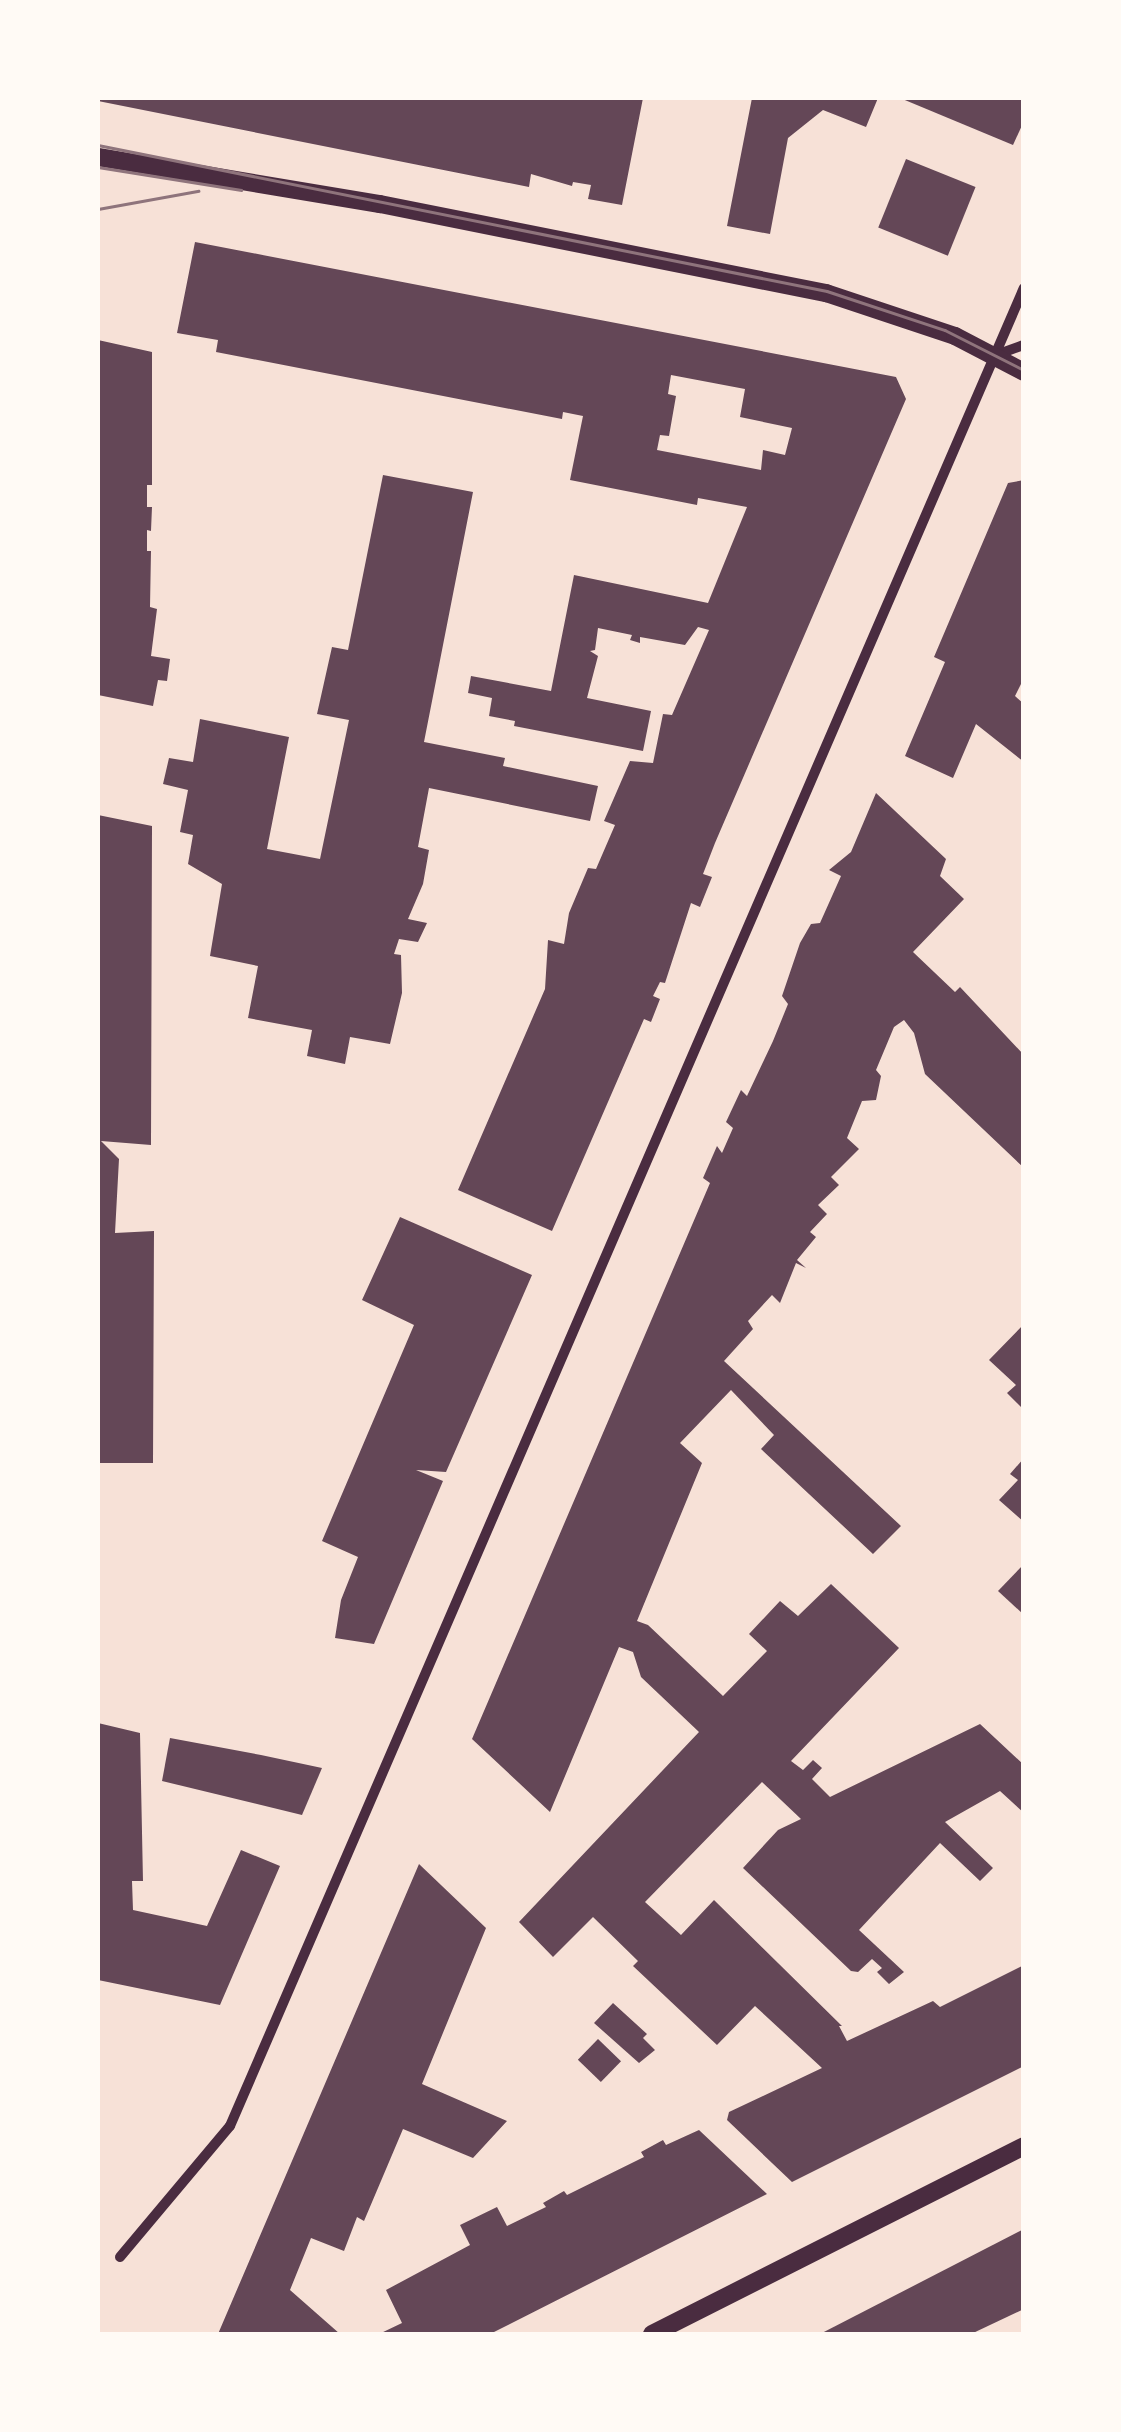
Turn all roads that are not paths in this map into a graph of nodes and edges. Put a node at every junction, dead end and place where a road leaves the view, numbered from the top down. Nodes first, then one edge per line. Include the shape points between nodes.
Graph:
1 (98, 156) edge
2 (1024, 288) edge
3 (1024, 345) edge
4 (996, 355) junction
5 (1024, 372) edge
6 (1024, 2146) edge
7 (120, 2257) dead end
8 (652, 2334) edge

1 - 4 street via 826,293
2 - 4 street
3 - 4 street
4 - 5 street
4 - 7 street via 230,2126
6 - 8 street

